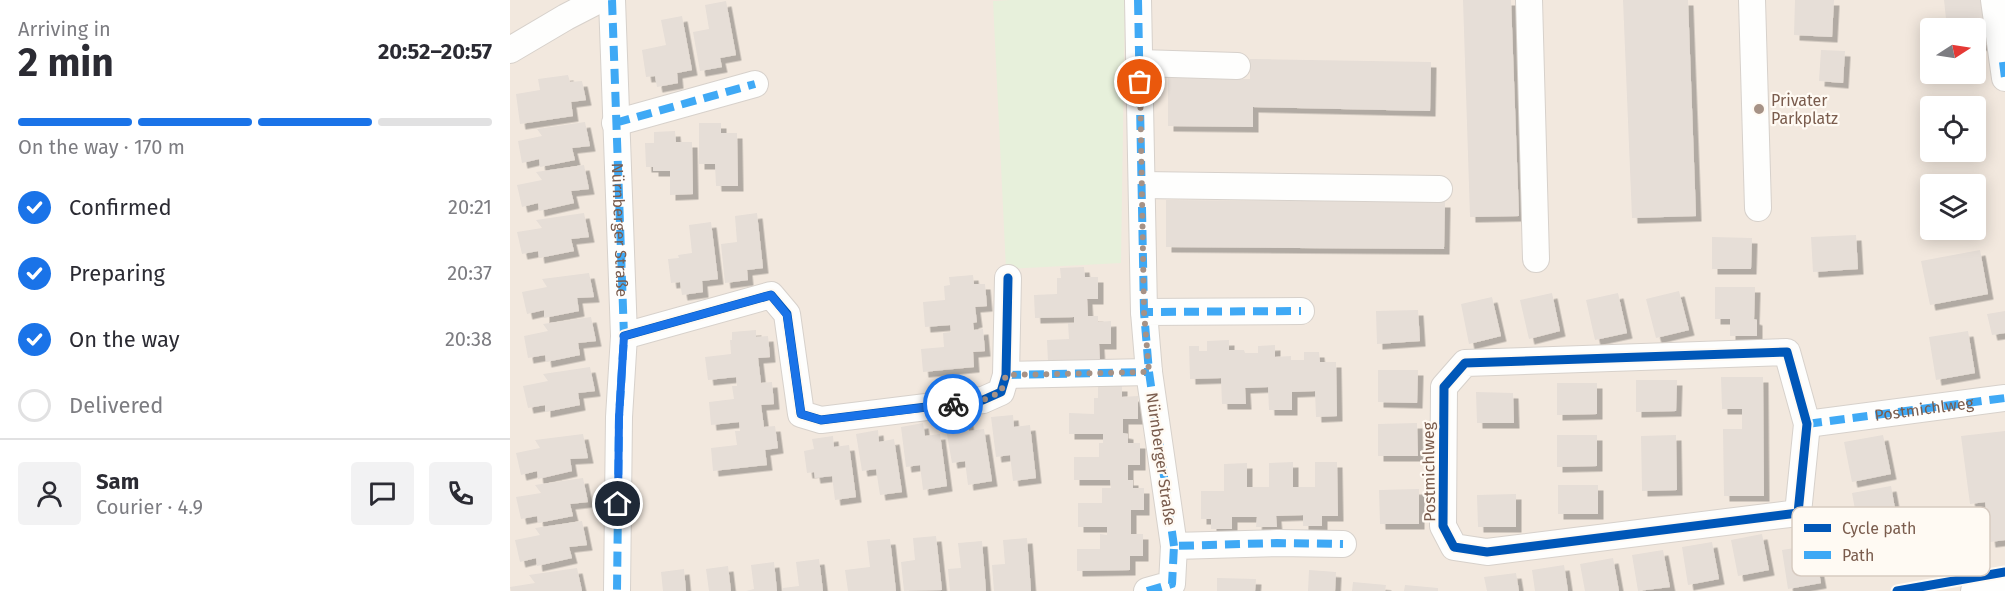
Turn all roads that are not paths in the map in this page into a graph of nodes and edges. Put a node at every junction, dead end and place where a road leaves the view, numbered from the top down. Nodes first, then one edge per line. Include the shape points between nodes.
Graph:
1 (599, 0) edge
2 (612, 0) edge
3 (1138, 0) edge
4 (1529, 0) edge
5 (1752, 0) edge
6 (1994, 0) edge
7 (510, 50) edge
8 (1140, 63) junction
9 (1237, 66) dead end
10 (2005, 78) edge
11 (755, 84) dead end
12 (615, 123) junction
13 (1142, 185) junction
14 (1439, 189) dead end
15 (1758, 208) dead end
16 (1536, 258) dead end
17 (1008, 278) dead end
18 (1301, 311) dead end
19 (1144, 312) junction
20 (624, 336) junction
21 (1149, 372) junction
22 (1006, 375) junction
23 (2005, 398) edge
24 (1807, 424) junction
25 (1799, 507) edge
26 (1792, 514) edge
27 (1343, 544) dead end
28 (1174, 546) junction
29 (2005, 584) edge
30 (617, 591) edge
31 (1147, 591) edge
32 (1974, 591) edge

1 - 7 street
2 - 12 street, Nürnberger Straße
3 - 8 street, Nürnberger Straße
4 - 16 street
5 - 15 street
6 - 10 street
8 - 9 street
8 - 13 street, Nürnberger Straße
11 - 12 street
12 - 20 street, Nürnberger Straße
13 - 14 street
13 - 19 street, Nürnberger Straße
17 - 22 street
18 - 19 street
19 - 21 street, Nürnberger Straße
20 - 22 street via 771,295 787,315 801,414 821,420 983,400 1001,392
20 - 30 street, Nürnberger Straße
21 - 22 street, Nürnberger Straße
21 - 28 street, Nürnberger Straße
23 - 24 street, Postmichlweg
24 - 25 street, Postmichlweg
24 - 26 street, Postmichlweg via 1787,352 1465,363 1444,387 1443,526 1455,547 1487,552
27 - 28 street, Nürnberger Straße
28 - 31 street, Nürnberger Straße via 1172,584
29 - 32 street

